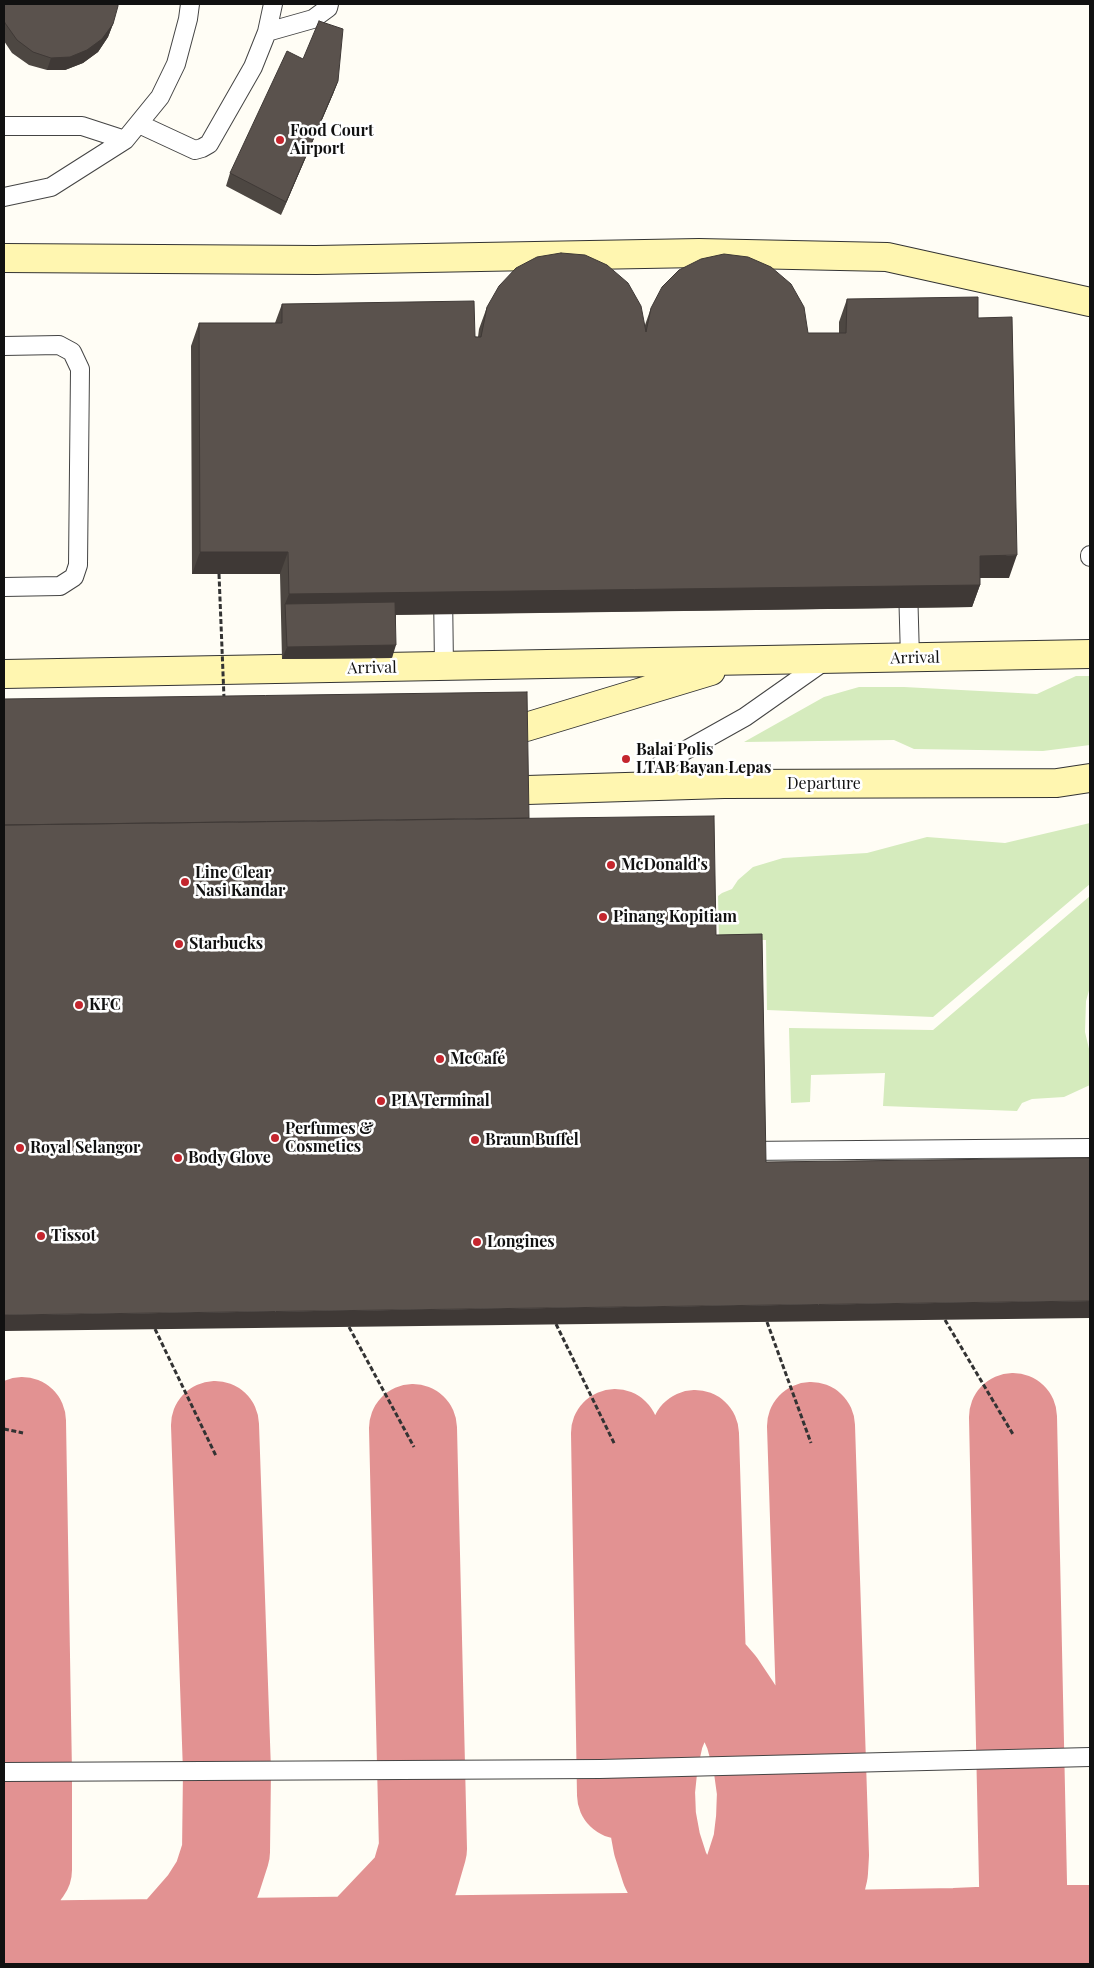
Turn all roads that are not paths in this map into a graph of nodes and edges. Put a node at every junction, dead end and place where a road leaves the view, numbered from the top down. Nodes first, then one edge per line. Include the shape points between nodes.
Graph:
1 (190, 4) edge
2 (273, 4) edge
3 (329, 4) edge
4 (267, 32) junction
5 (139, 124) junction
6 (4, 126) edge
7 (126, 140) junction
8 (4, 197) edge
9 (4, 258) edge
10 (1090, 302) edge
11 (4, 346) edge
12 (443, 570) edge
13 (908, 570) edge
14 (4, 587) edge
15 (1090, 654) edge
16 (910, 658) junction
17 (827, 660) junction
18 (741, 662) junction
19 (444, 667) junction
20 (4, 674) edge
21 (526, 728) edge
22 (661, 764) dead end
23 (1090, 778) edge
24 (527, 790) edge
25 (1090, 1148) edge
26 (726, 1151) edge
27 (1090, 1756) edge
28 (4, 1772) edge

1 - 5 lane via 176,64 160,97
2 - 4 lane
3 - 4 lane via 313,19
4 - 5 lane via 253,67 209,144 195,150
5 - 7 lane
6 - 7 lane via 82,126
7 - 8 lane via 52,187
9 - 10 street via 316,260 699,253 887,257
11 - 14 lane via 59,345 72,352 80,369 78,564 74,576 60,586
12 - 19 lane
13 - 16 lane
15 - 16 street, Arrival
16 - 17 street, Arrival
17 - 18 street, Arrival
17 - 22 lane via 744,717
18 - 19 street, Arrival
18 - 21 street, Arrival
19 - 20 street, Arrival
23 - 24 street, Departure via 1057,783 724,784
25 - 26 lane
27 - 28 lane via 600,1769

